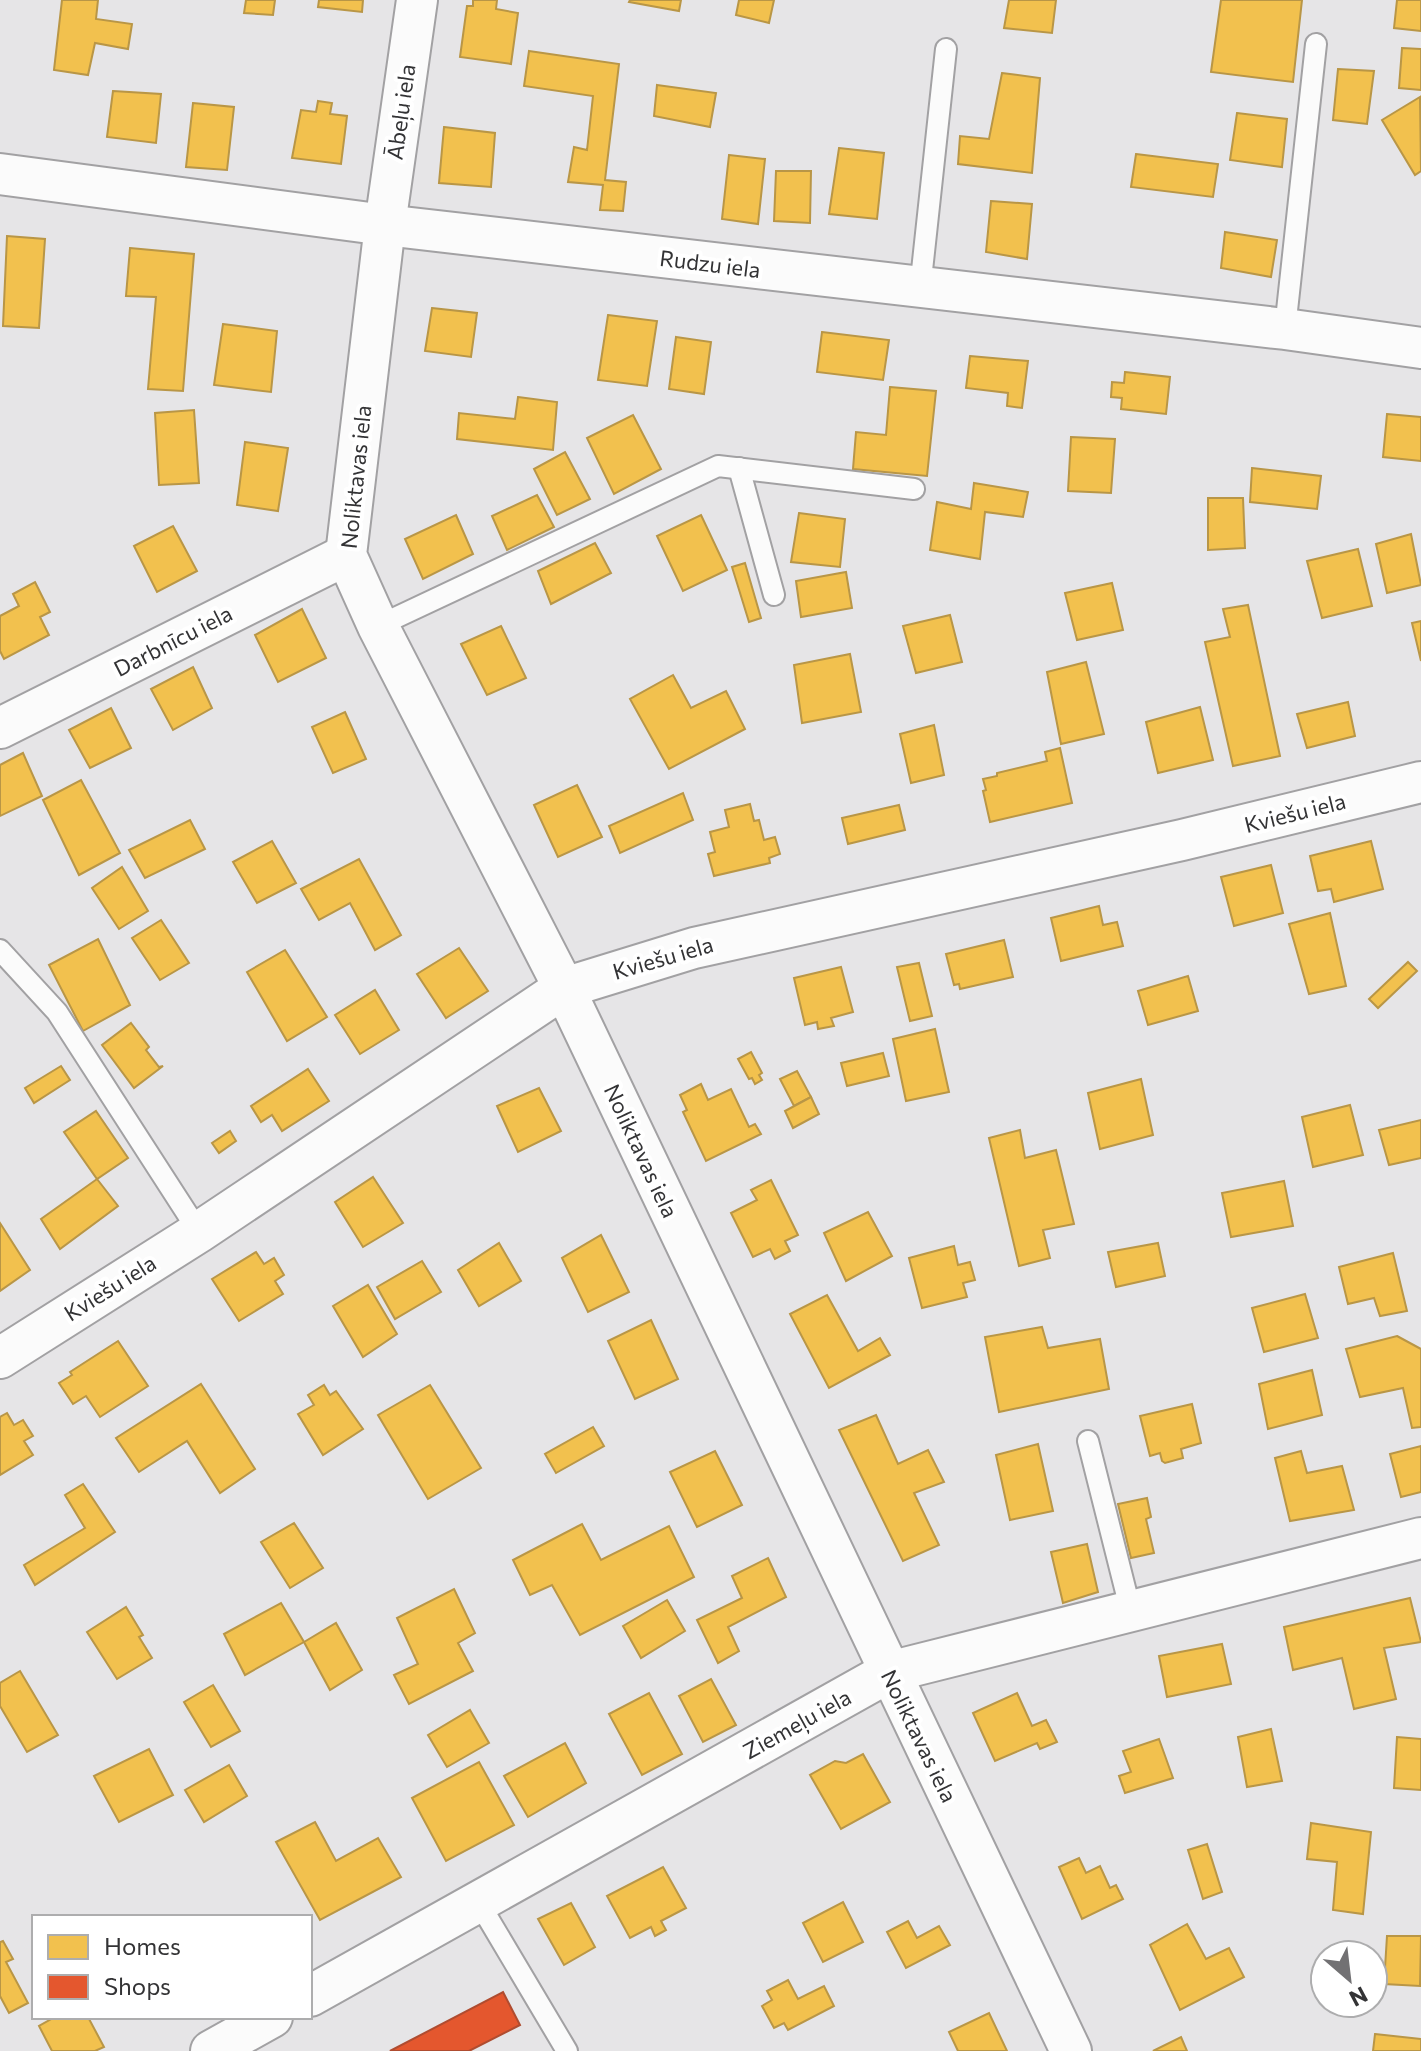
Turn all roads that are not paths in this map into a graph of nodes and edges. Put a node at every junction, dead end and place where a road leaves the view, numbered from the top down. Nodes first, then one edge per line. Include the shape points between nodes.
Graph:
1 (417, 0) edge
2 (1316, 44) dead end
3 (946, 49) dead end
4 (0, 174) edge
5 (385, 225) junction
6 (920, 289) junction
7 (1285, 329) junction
8 (1421, 348) edge
9 (739, 468) junction
10 (914, 489) dead end
11 (346, 555) junction
12 (774, 595) dead end
13 (378, 626) junction
14 (0, 728) edge
15 (1421, 782) edge
16 (0, 950) edge
17 (564, 988) junction
18 (199, 1232) junction
19 (0, 1358) edge
20 (1088, 1441) dead end
21 (1421, 1538) edge
22 (1131, 1612) junction
23 (889, 1672) junction
24 (479, 1903) junction
25 (312, 1995) edge
26 (268, 2019) edge
27 (211, 2051) edge
28 (567, 2051) edge
29 (1071, 2051) edge

1 - 5 street, Ābeļu iela
2 - 7 lane
3 - 6 lane
4 - 5 street, Rudzu iela
5 - 6 street, Rudzu iela
5 - 11 street, Noliktavas iela
6 - 7 street, Rudzu iela
7 - 8 street, Rudzu iela
9 - 10 lane
9 - 12 lane
9 - 13 lane via 718,466
11 - 13 street, Noliktavas iela
11 - 14 street, Darbnīcu iela
13 - 17 street, Noliktavas iela
15 - 17 street, Kviešu iela via 694,948
16 - 18 lane via 57,1012
17 - 18 street, Kviešu iela
17 - 23 street, Noliktavas iela
18 - 19 street, Kviešu iela
20 - 22 lane
21 - 22 street, Ziemeļu iela
22 - 23 street, Ziemeļu iela
23 - 24 street, Ziemeļu iela
23 - 29 street, Noliktavas iela
24 - 25 street, Ziemeļu iela
24 - 28 lane
26 - 27 street

